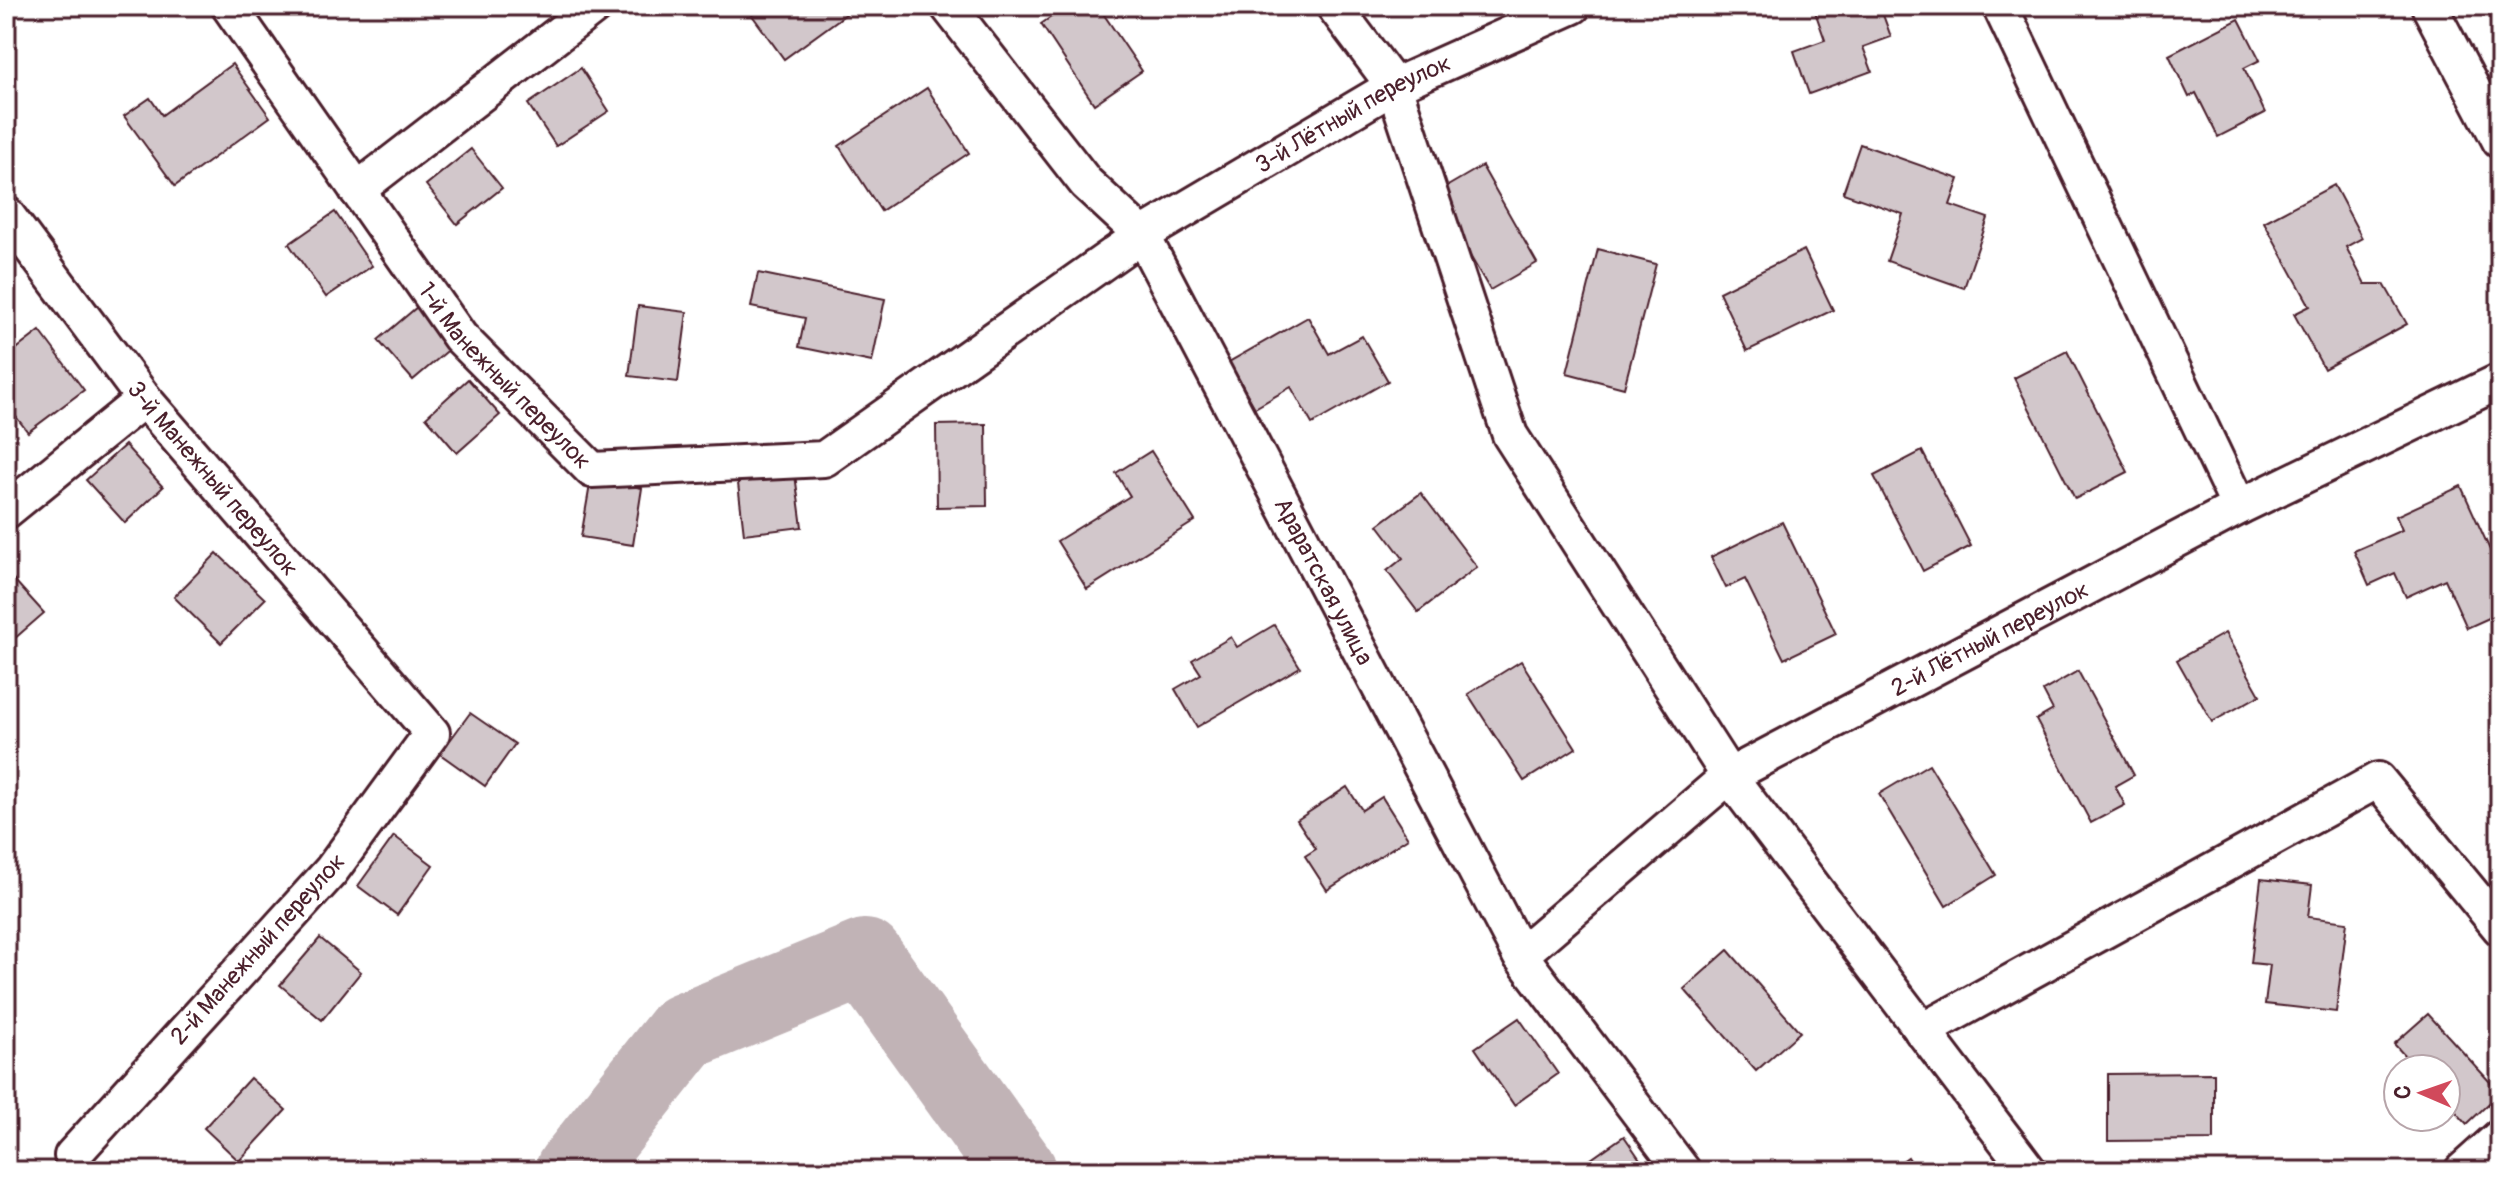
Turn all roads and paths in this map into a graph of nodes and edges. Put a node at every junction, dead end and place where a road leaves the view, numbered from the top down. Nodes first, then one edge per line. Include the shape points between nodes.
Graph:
1 (229, 6) edge
2 (595, 6) edge
3 (948, 6) edge
4 (1334, 6) edge
5 (1573, 6) edge
6 (2000, 6) edge
7 (2429, 6) edge
8 (1394, 86) junction
9 (2500, 141) edge
10 (357, 190) junction
11 (6, 214) edge
12 (1142, 235) junction
13 (2500, 381) edge
14 (144, 399) junction
15 (2239, 507) junction
16 (6, 511) edge
17 (432, 733) joint
18 (1729, 776) junction
19 (2500, 928) edge
20 (1520, 955) junction
21 (1922, 1031) junction
22 (2500, 1137) edge
23 (72, 1156) dead end
24 (1683, 1171) edge
25 (2029, 1171) edge
26 (2462, 1171) edge

1 - 10 street, 1-й Манежный переулок
2 - 10 street
3 - 12 street, Араратская улица via 1086,183
4 - 8 street
5 - 8 street, 3-й Лётный переулок
6 - 15 street
7 - 9 street
8 - 12 street, 3-й Лётный переулок
8 - 18 street via 1510,435
10 - 12 street, 1-й Манежный переулок via 460,337 592,470 824,459
11 - 14 street, 3-й Манежный переулок
12 - 20 street, Араратская улица
13 - 15 street, 2-й Лётный переулок
14 - 16 street
14 - 17 street, 3-й Манежный переулок
15 - 18 street, 2-й Лётный переулок
17 - 23 street, 2-й Манежный переулок via 331,871
18 - 20 street, 2-й Лётный переулок
18 - 21 street
19 - 21 street via 2378,780
20 - 24 street, Араратская улица
21 - 25 street
22 - 26 street

